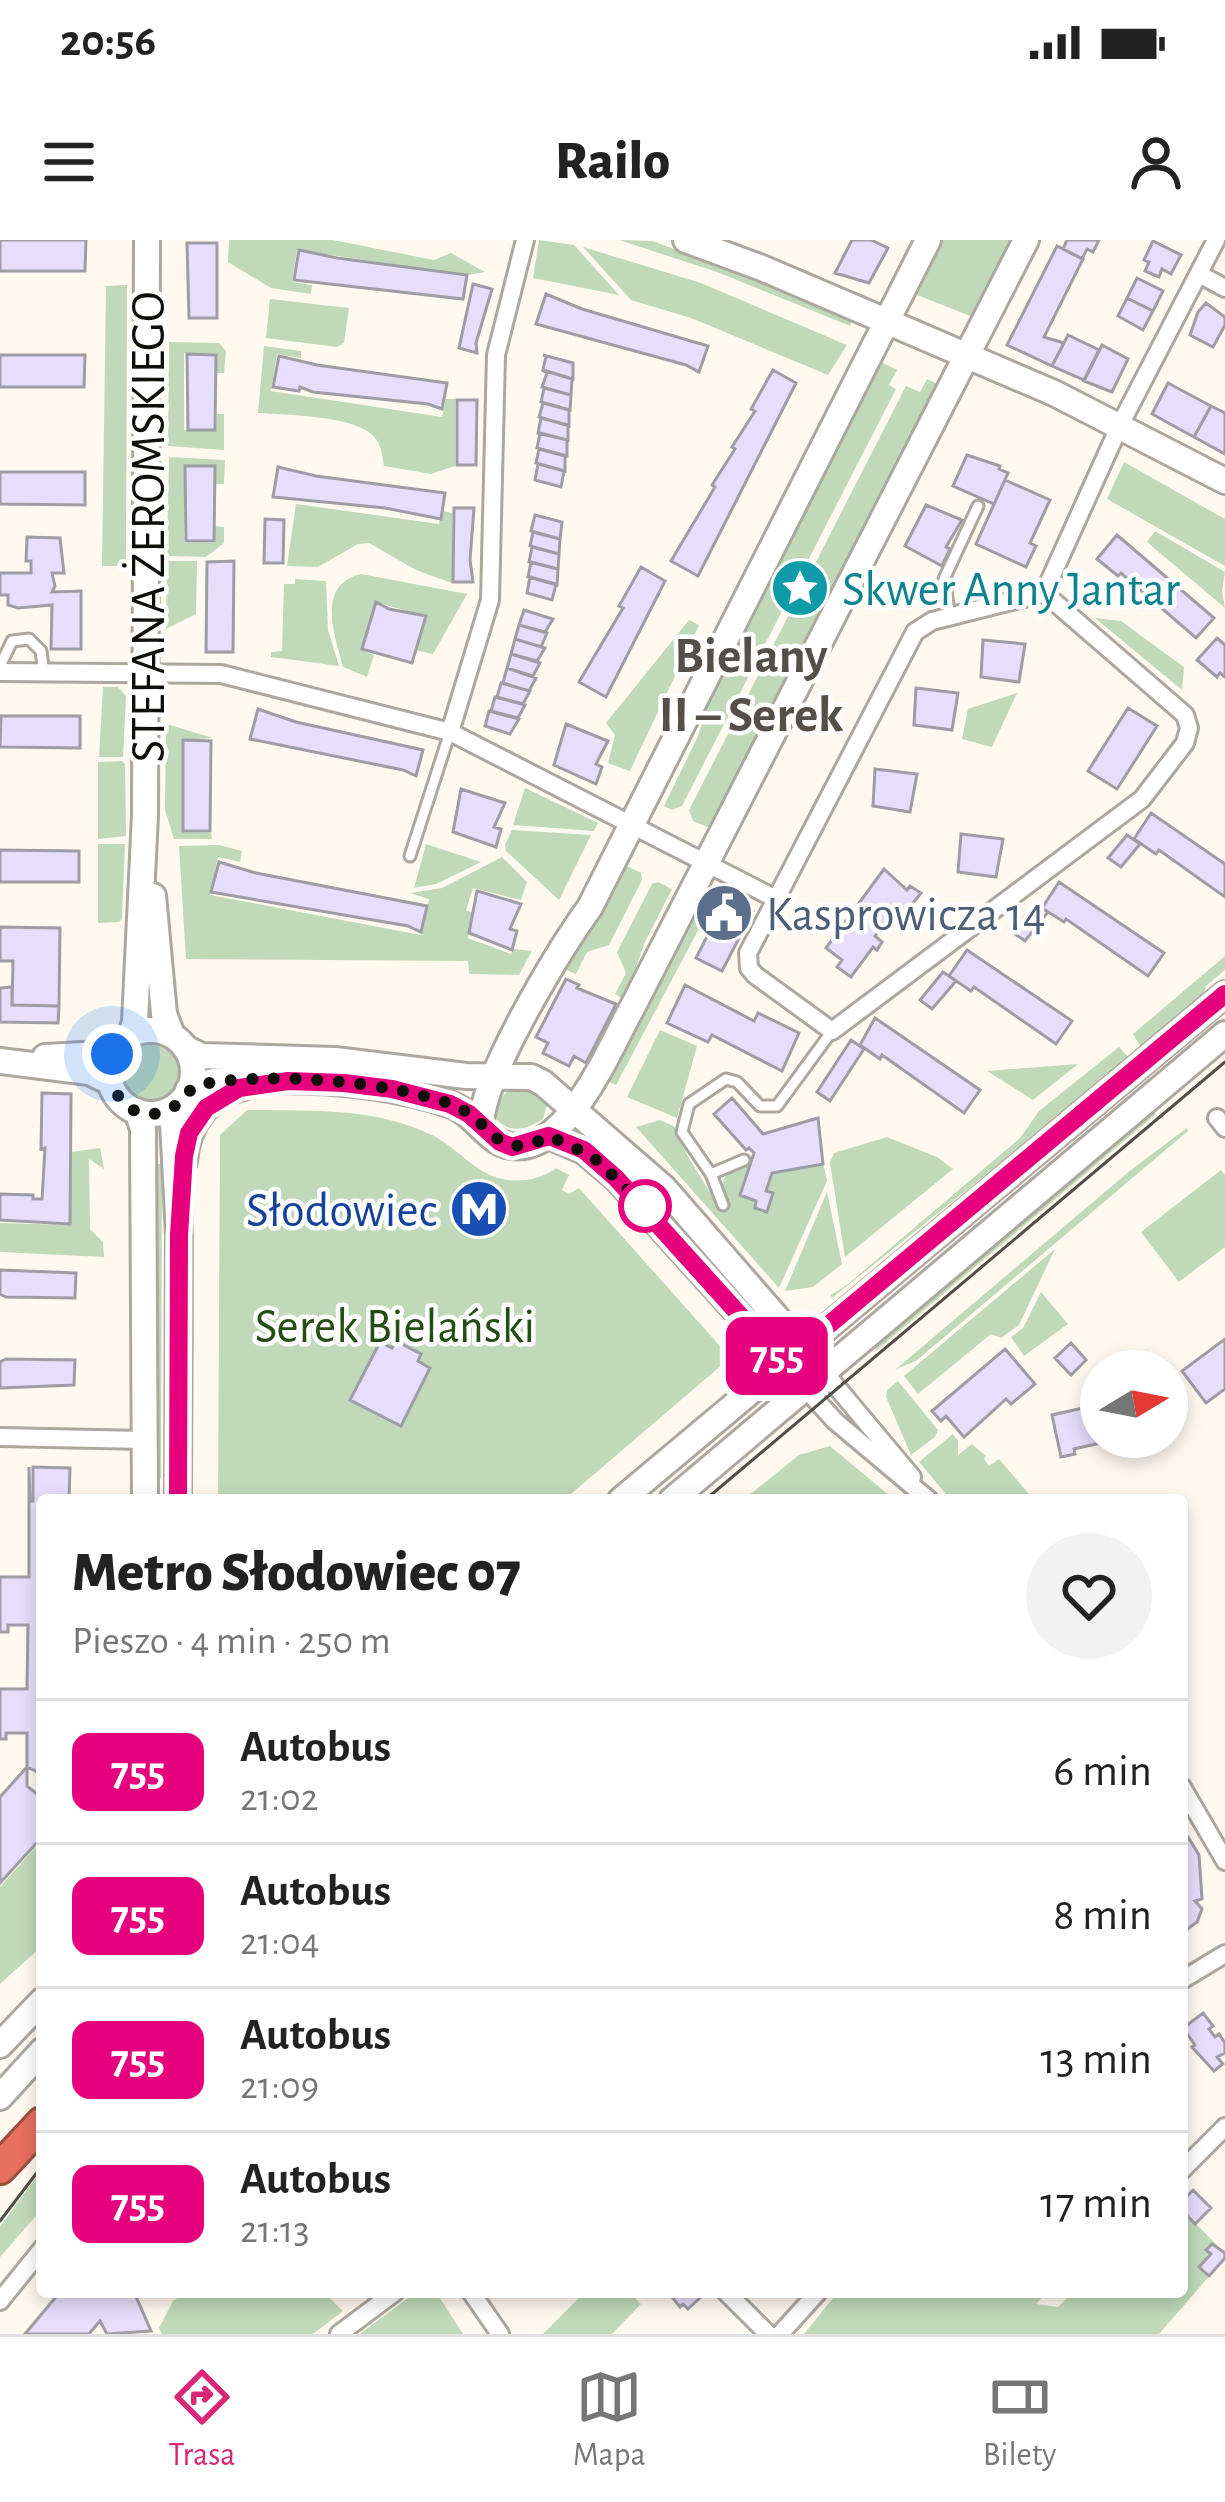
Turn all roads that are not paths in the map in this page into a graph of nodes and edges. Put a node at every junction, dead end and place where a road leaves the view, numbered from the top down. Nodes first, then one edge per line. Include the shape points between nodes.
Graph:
1 (147, 240) edge
2 (525, 240) edge
3 (686, 240) edge
4 (928, 240) edge
5 (1026, 240) edge
6 (1216, 240) edge
7 (1199, 274) junction
8 (1225, 288) edge
9 (888, 322) junction
10 (965, 353) junction
11 (1120, 424) junction
12 (1225, 481) edge
13 (978, 506) dead end
14 (1044, 593) junction
15 (950, 617) junction
16 (0, 669) edge
17 (44, 674) junction
18 (146, 674) junction
19 (450, 732) junction
20 (145, 814) junction
21 (632, 826) junction
22 (410, 856) dead end
23 (707, 862) junction
24 (776, 899) junction
25 (1225, 994) edge
26 (832, 1031) junction
27 (1225, 1034) edge
28 (124, 1041) junction
29 (179, 1042) junction
30 (6, 1062) edge
31 (494, 1077) junction
32 (288, 1081) junction
33 (110, 1082) junction
34 (185, 1096) junction
35 (575, 1109) junction
36 (136, 1111) junction
37 (482, 1126) junction
38 (549, 1136) junction
39 (744, 1160) dead end
40 (711, 1174) junction
41 (723, 1205) dead end
42 (179, 1235) junction
43 (793, 1355) junction
44 (814, 1380) junction
45 (0, 1437) edge
46 (145, 1440) junction
47 (145, 1494) edge
48 (178, 1494) edge
49 (628, 1494) edge
50 (679, 1494) edge
51 (925, 1494) edge
52 (1188, 1797) edge
53 (1225, 1862) edge
54 (1225, 1954) edge
55 (1188, 1976) edge
56 (36, 2008) edge
57 (0, 2045) edge
58 (36, 2058) edge
59 (0, 2097) edge
60 (1225, 2127) edge
61 (36, 2129) edge
62 (1188, 2164) edge
63 (0, 2168) edge
64 (36, 2257) edge
65 (386, 2298) edge
66 (476, 2298) edge
67 (732, 2298) edge
68 (813, 2298) edge
69 (0, 2302) edge
70 (339, 2334) edge
71 (500, 2334) edge
72 (768, 2334) edge
73 (780, 2334) edge

1 - 18 street, STEFANA ŻEROMSKIEGO
2 - 19 street via 496,355 490,600
3 - 9 street
4 - 9 street
5 - 10 street
6 - 7 street
7 - 8 street
7 - 11 street
9 - 10 street
9 - 21 street
10 - 11 street
10 - 23 street
11 - 12 street
11 - 14 street
13 - 15 lane via 944,579
14 - 15 street
14 - 26 street via 1185,715 1185,743 1142,799
15 - 24 street via 915,632
16 - 17 street
16 - 17 lane via 12,641 29,639 41,651
17 - 18 street
18 - 19 street via 220,674
18 - 20 street, STEFANA ŻEROMSKIEGO
19 - 21 street
19 - 22 lane
20 - 28 street, STEFANA ŻEROMSKIEGO via 135,1022
20 - 29 street, STEFANA ŻEROMSKIEGO via 164,1014
21 - 23 street
21 - 31 street
23 - 24 street
23 - 35 street
24 - 26 street via 748,968
25 - 43 street
26 - 40 lane via 777,1106 760,1106 726,1079 689,1104 682,1132
27 - 44 street
28 - 29 street via 152,1030
28 - 30 street via 101,1054
28 - 33 street via 110,1061
29 - 31 street via 202,1055
29 - 34 street via 193,1070
30 - 33 street
31 - 35 street via 531,1078
31 - 37 street
32 - 34 street via 200,1084
32 - 37 street via 392,1089 450,1104
32 - 42 street via 233,1089 196,1120 185,1148
33 - 36 street
34 - 36 street via 164,1112
34 - 42 street via 173,1123
35 - 38 street
35 - 43 street via 664,1188
36 - 46 street via 143,1129
37 - 38 street via 512,1147
38 - 43 street via 584,1150 616,1178
39 - 40 lane
40 - 41 lane
42 - 48 street
43 - 44 street
43 - 49 street
44 - 50 street
44 - 51 street
45 - 46 street
46 - 47 street
52 - 53 street
54 - 55 street
56 - 57 street
58 - 59 street
60 - 62 street
61 - 63 highway
64 - 69 street
65 - 70 street
66 - 71 street
67 - 72 street
68 - 73 street

